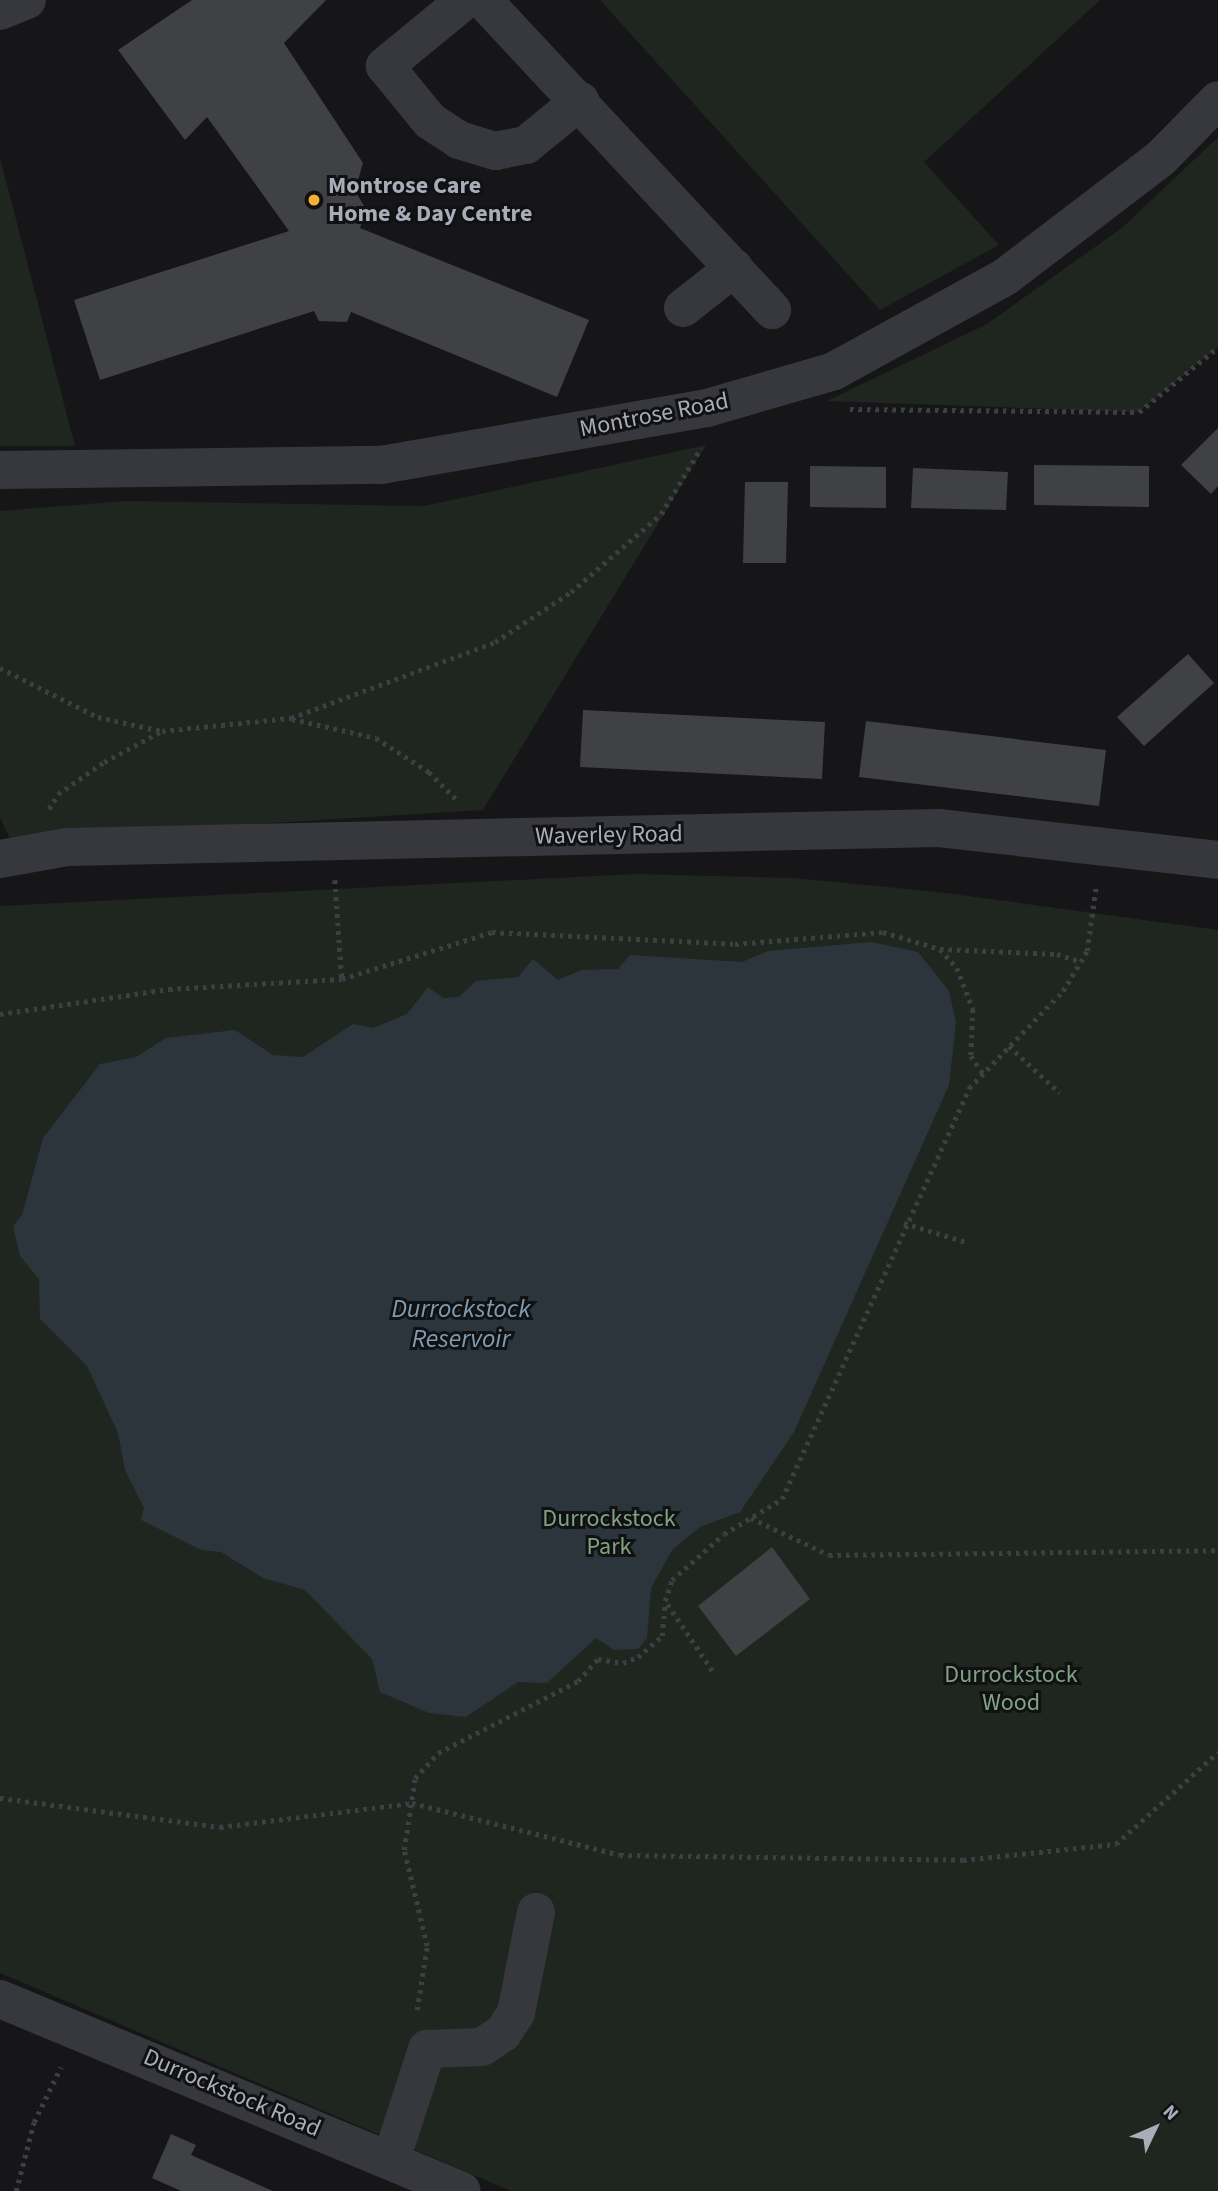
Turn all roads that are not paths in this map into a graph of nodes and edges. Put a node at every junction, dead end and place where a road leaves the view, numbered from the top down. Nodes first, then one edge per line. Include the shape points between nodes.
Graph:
1 (27, 0) edge
2 (465, 0) edge
3 (483, 0) edge
4 (0, 11) edge
5 (1218, 100) edge
6 (580, 101) junction
7 (734, 268) junction
8 (683, 308) dead end
9 (772, 310) dead end
10 (0, 470) edge
11 (9, 857) edge
12 (1218, 860) edge
13 (536, 1912) dead end
14 (0, 1999) edge
15 (391, 2160) junction
16 (462, 2191) edge

1 - 4 street
2 - 6 street via 385,66 430,121 459,140 495,151 526,145
3 - 6 street
5 - 10 street, Montrose Road via 1161,158 1005,277 834,371 707,408 381,465
6 - 7 street
7 - 8 street
7 - 9 street
11 - 12 street, Waverley Road via 67,847 939,828
13 - 15 street via 516,2013 503,2033 482,2047 427,2049
14 - 15 street, Durrockstock Road
15 - 16 street, Durrockstock Road

